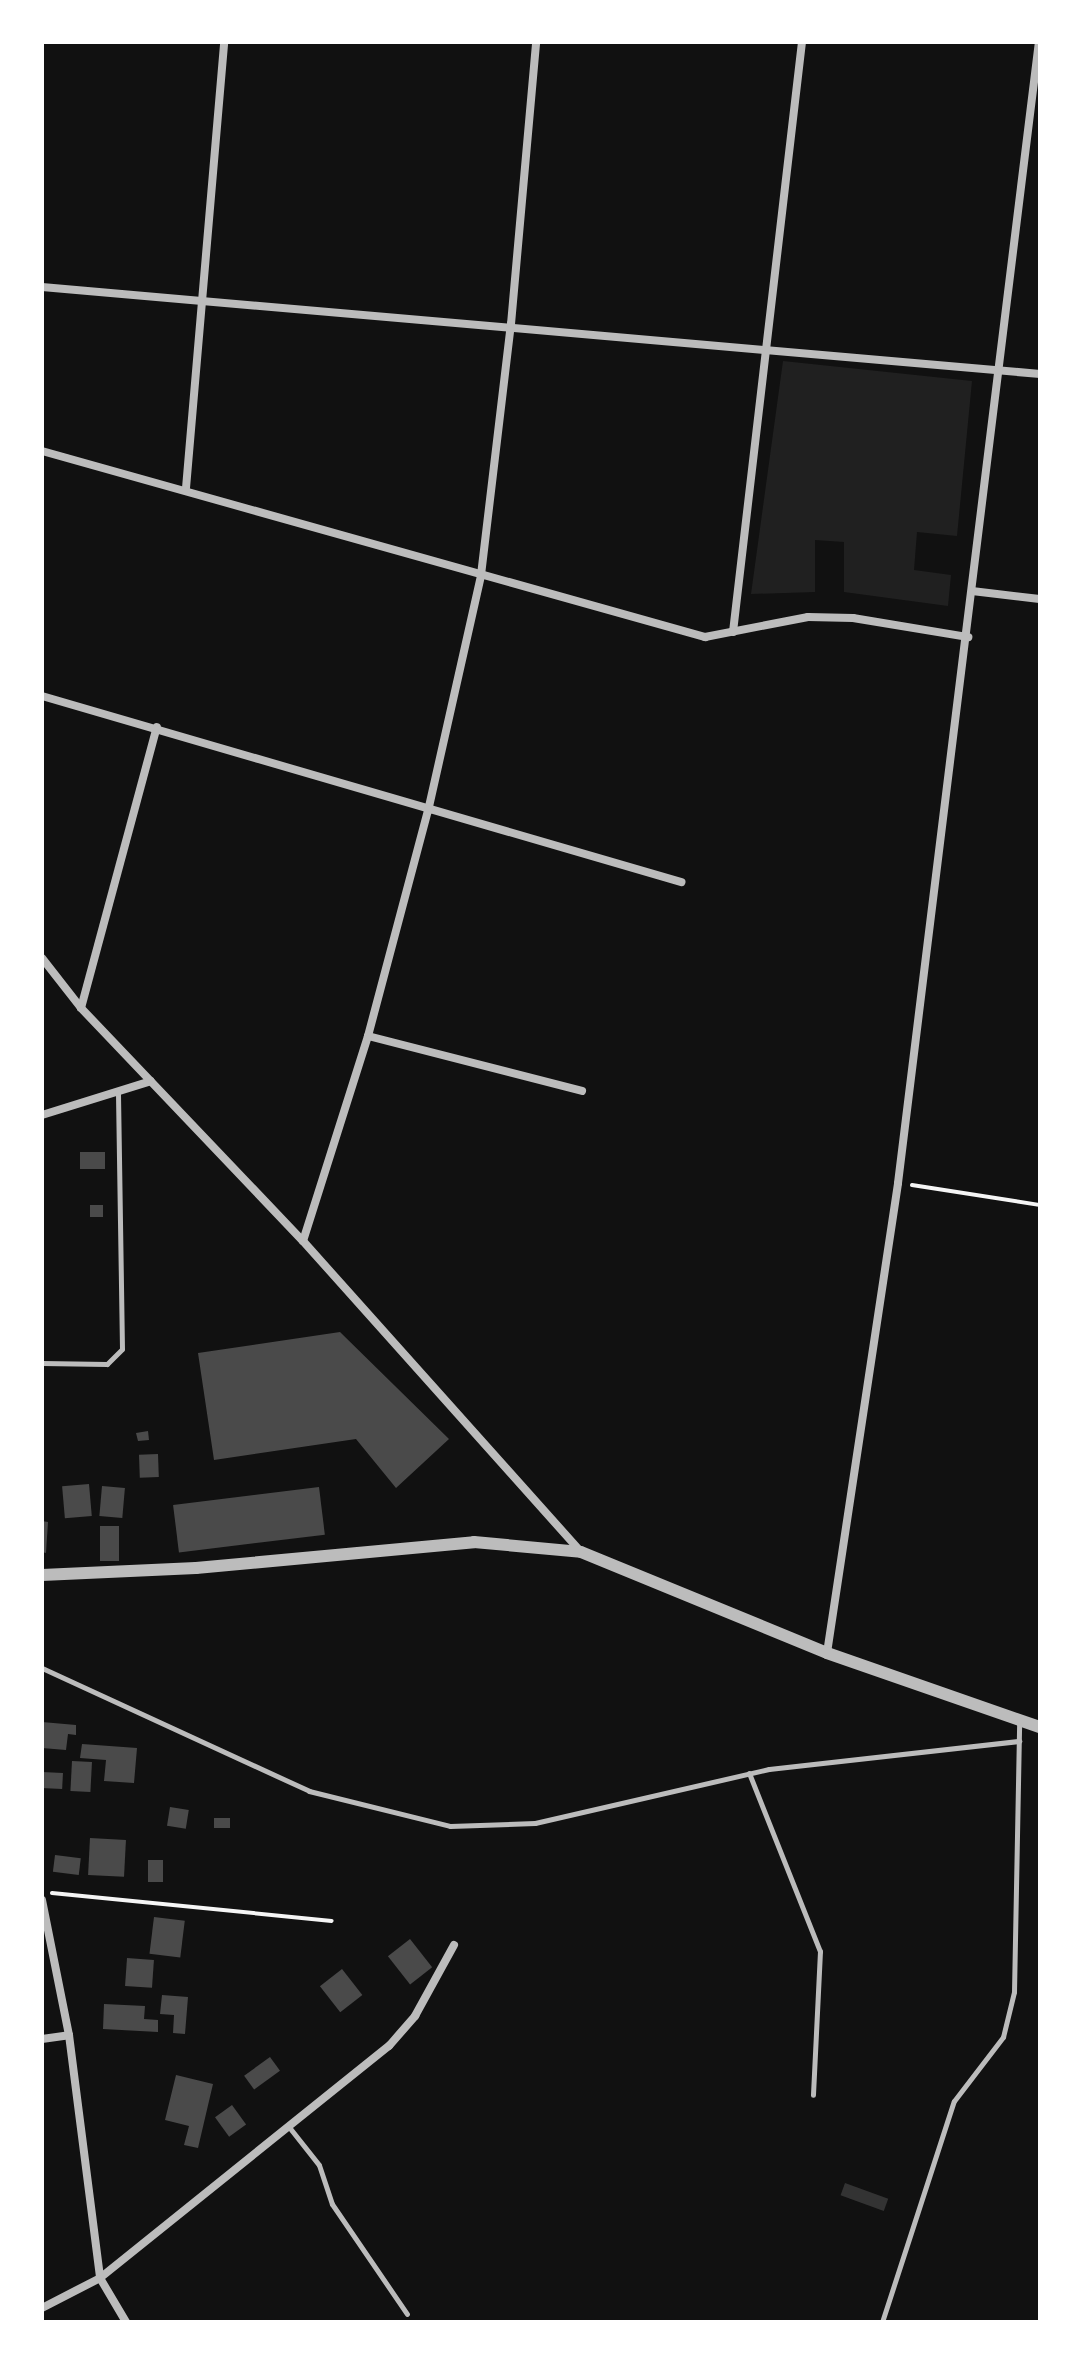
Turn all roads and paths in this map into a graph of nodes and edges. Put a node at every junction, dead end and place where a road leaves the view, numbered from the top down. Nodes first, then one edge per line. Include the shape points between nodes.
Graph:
1 (224, 42) edge
2 (536, 42) edge
3 (802, 42) edge
4 (1039, 42) edge
5 (1029, 128) junction
6 (1040, 129) edge
7 (42, 287) edge
8 (202, 297) junction
9 (511, 324) junction
10 (765, 346) junction
11 (1000, 369) junction
12 (1040, 374) edge
13 (42, 451) edge
14 (186, 488) junction
15 (481, 575) junction
16 (972, 591) junction
17 (1040, 599) edge
18 (733, 632) junction
19 (968, 637) junction
20 (42, 696) edge
21 (157, 727) junction
22 (428, 811) junction
23 (681, 882) dead end
24 (42, 958) edge
25 (81, 1008) junction
26 (368, 1036) junction
27 (151, 1081) junction
28 (582, 1091) dead end
29 (118, 1092) junction
30 (42, 1115) edge
31 (898, 1183) junction
32 (1040, 1205) edge
33 (303, 1241) junction
34 (42, 1363) edge
35 (581, 1552) junction
36 (42, 1575) edge
37 (827, 1653) junction
38 (42, 1668) edge
39 (1019, 1720) junction
40 (1040, 1727) edge
41 (1019, 1741) junction
42 (749, 1773) junction
43 (42, 1892) edge
44 (42, 1900) edge
45 (332, 1921) dead end
46 (454, 1945) dead end
47 (69, 2035) junction
48 (42, 2039) edge
49 (813, 2095) dead end
50 (289, 2127) junction
51 (100, 2278) junction
52 (42, 2308) edge
53 (407, 2314) dead end
54 (126, 2322) edge
55 (882, 2322) edge

1 - 8 street
2 - 9 street
3 - 10 street
4 - 5 street
5 - 6 street
5 - 11 street
7 - 8 street
8 - 9 street
8 - 14 street
9 - 10 street
9 - 15 street
10 - 11 street
10 - 18 street
11 - 12 street
11 - 16 street
13 - 14 street
14 - 15 street
15 - 18 street via 687,634
15 - 22 street
16 - 17 street
16 - 19 street
18 - 19 street via 808,617 853,618
19 - 31 street
20 - 21 street
21 - 22 street
21 - 25 street
22 - 23 street
22 - 26 street
24 - 25 street
25 - 27 street
26 - 28 street
26 - 33 street
27 - 29 street
27 - 33 street
29 - 30 street
29 - 34 lane via 122,1349 107,1364
31 - 32 path
31 - 37 street
33 - 35 street
35 - 36 street via 474,1542 196,1568
35 - 37 street
37 - 39 street
38 - 42 lane via 309,1791 450,1826 535,1823
39 - 40 street
39 - 41 lane
41 - 42 lane
41 - 55 lane via 1014,1992 1003,2037 954,2101
42 - 49 lane via 820,1951
43 - 45 path
44 - 47 street
46 - 50 street via 398,2036
47 - 48 street
47 - 51 street
50 - 51 street
50 - 53 lane via 319,2165 332,2204
51 - 52 street
51 - 54 street

